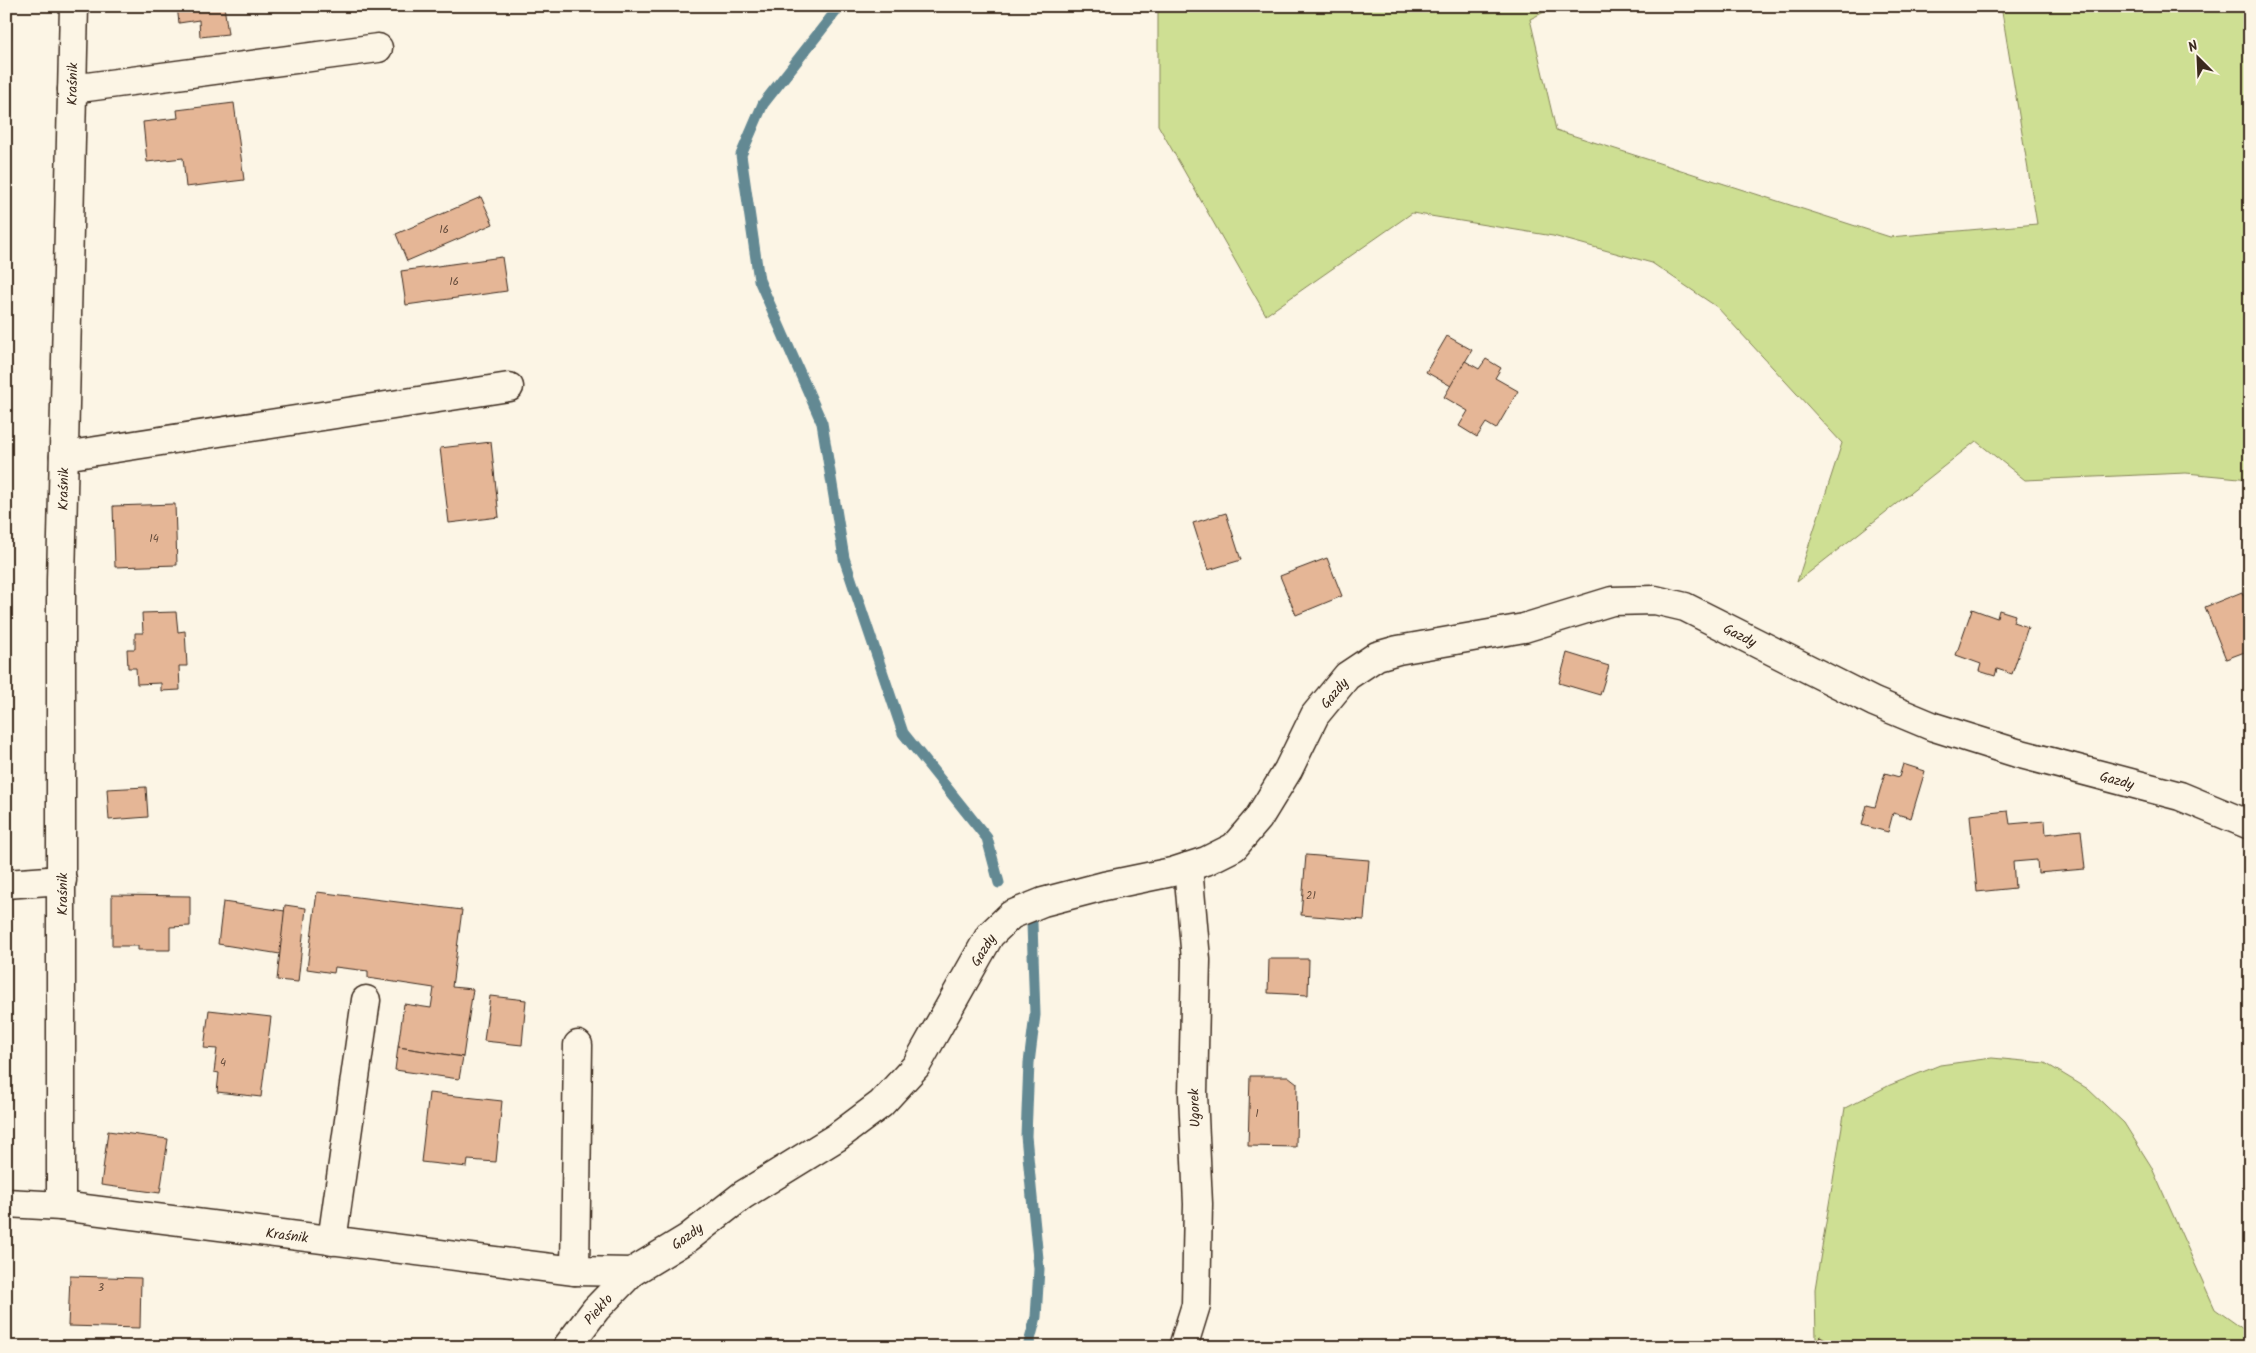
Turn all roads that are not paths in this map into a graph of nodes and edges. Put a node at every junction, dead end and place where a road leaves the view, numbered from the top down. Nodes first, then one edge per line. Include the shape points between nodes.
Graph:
1 (74, 6) edge
2 (378, 48) dead end
3 (72, 89) junction
4 (509, 387) dead end
5 (64, 456) junction
6 (2250, 825) edge
7 (1188, 867) junction
8 (62, 880) junction
9 (6, 884) edge
10 (366, 1000) dead end
11 (578, 1045) dead end
12 (6, 1203) edge
13 (61, 1206) junction
14 (332, 1241) junction
15 (575, 1271) junction
16 (632, 1272) junction
17 (567, 1347) edge
18 (1183, 1347) edge

1 - 3 street, Kraśnik
2 - 3 street
3 - 5 street, Kraśnik
4 - 5 street
5 - 8 street, Kraśnik
6 - 7 street, Gazdy via 2180,796 2017,753 1934,727 1874,702 1685,607 1655,600 1612,601 1524,628 1377,656 1346,676 1315,715 1258,819 1234,847
7 - 16 street, Gazdy via 1052,900 1011,915 990,935 916,1066 881,1104 837,1137 743,1195 688,1238
7 - 18 street, Ugorek via 1196,960 1193,1094 1198,1204 1196,1305
8 - 9 street
8 - 13 street, Kraśnik
10 - 14 street
11 - 15 street
12 - 13 street
13 - 14 street, Kraśnik
14 - 15 street, Kraśnik
15 - 16 street, Kraśnik
16 - 17 street, Piekło via 596,1309

